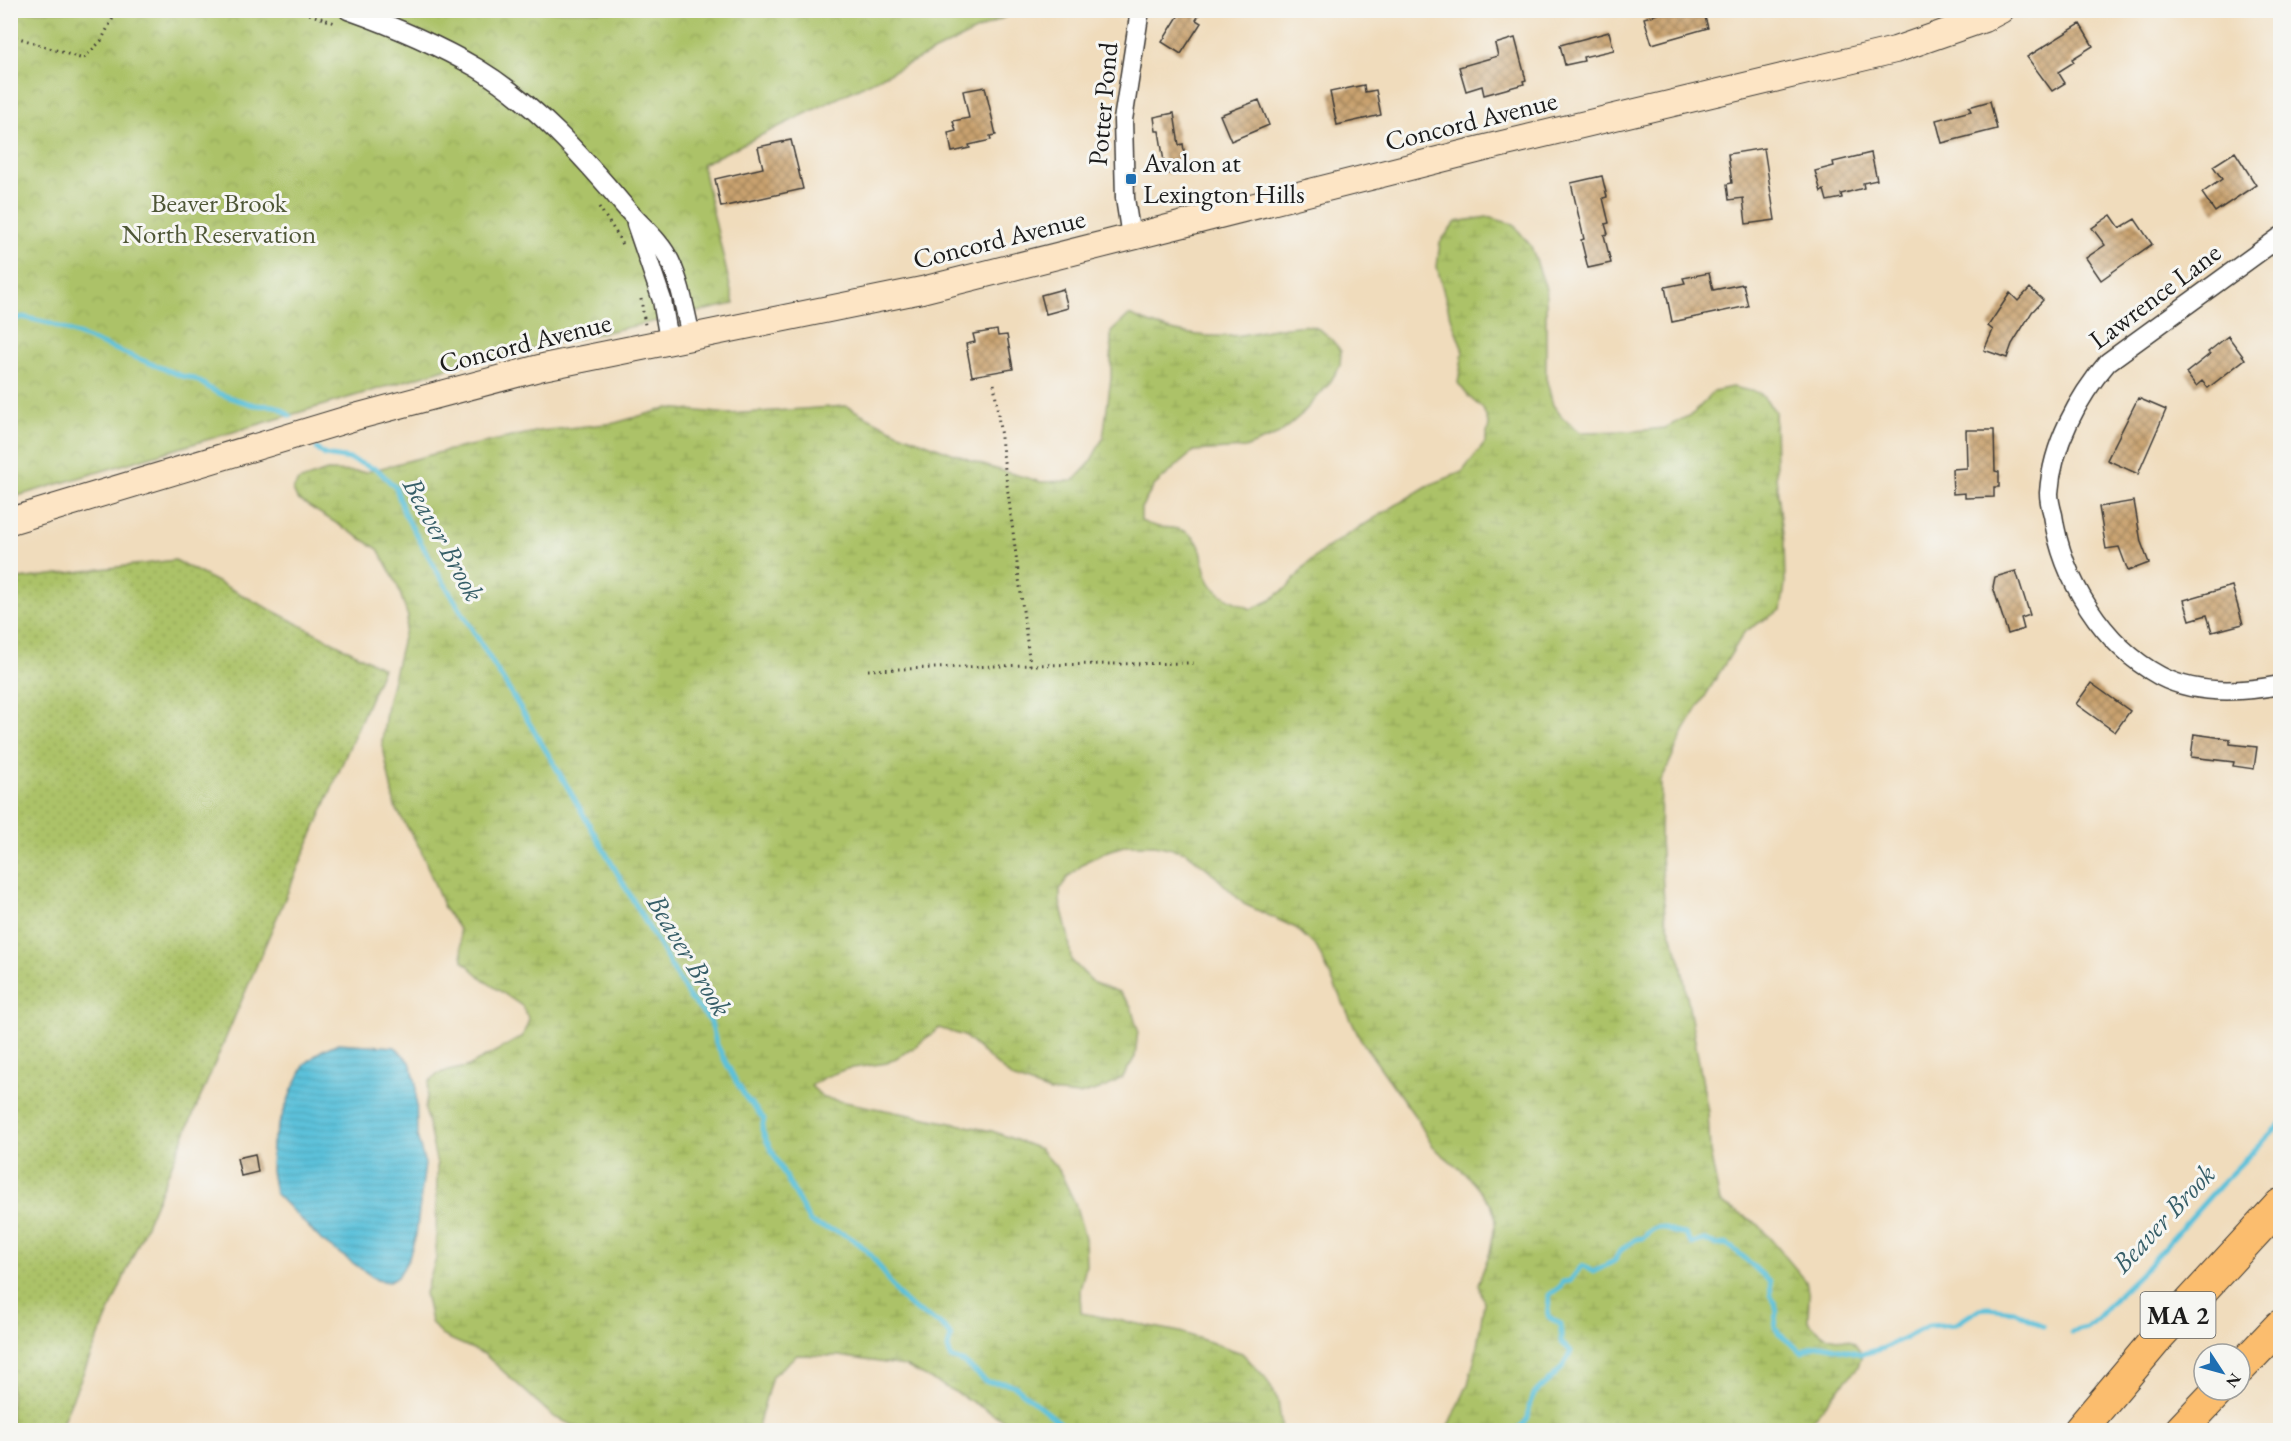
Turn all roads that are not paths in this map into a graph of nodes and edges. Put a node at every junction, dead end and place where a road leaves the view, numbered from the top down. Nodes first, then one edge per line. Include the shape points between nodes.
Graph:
1 (1140, 10) edge
2 (2001, 10) edge
3 (346, 19) edge
4 (1131, 237) junction
5 (2280, 237) edge
6 (670, 340) junction
7 (10, 521) edge
8 (2280, 686) edge
9 (2280, 1205) edge
10 (2280, 1326) edge
11 (2252, 1355) edge
12 (2208, 1402) edge
13 (2080, 1431) edge
14 (2181, 1431) edge

1 - 4 street, Potter Pond via 1123,120 1125,198
2 - 4 main road, Concord Avenue via 1895,50
3 - 6 street via 400,29 441,48 512,93 572,147 669,259 676,275
4 - 6 main road, Concord Avenue via 922,290
5 - 8 street, Lawrence Lane via 2108,362 2090,382 2069,418 2049,493 2055,532 2071,578 2090,610 2122,648 2161,676 2199,689 2246,692
6 - 7 main road, Concord Avenue via 543,367 418,400
9 - 13 highway, MA 2 via 2154,1342
10 - 11 highway, MA 2
12 - 14 highway

